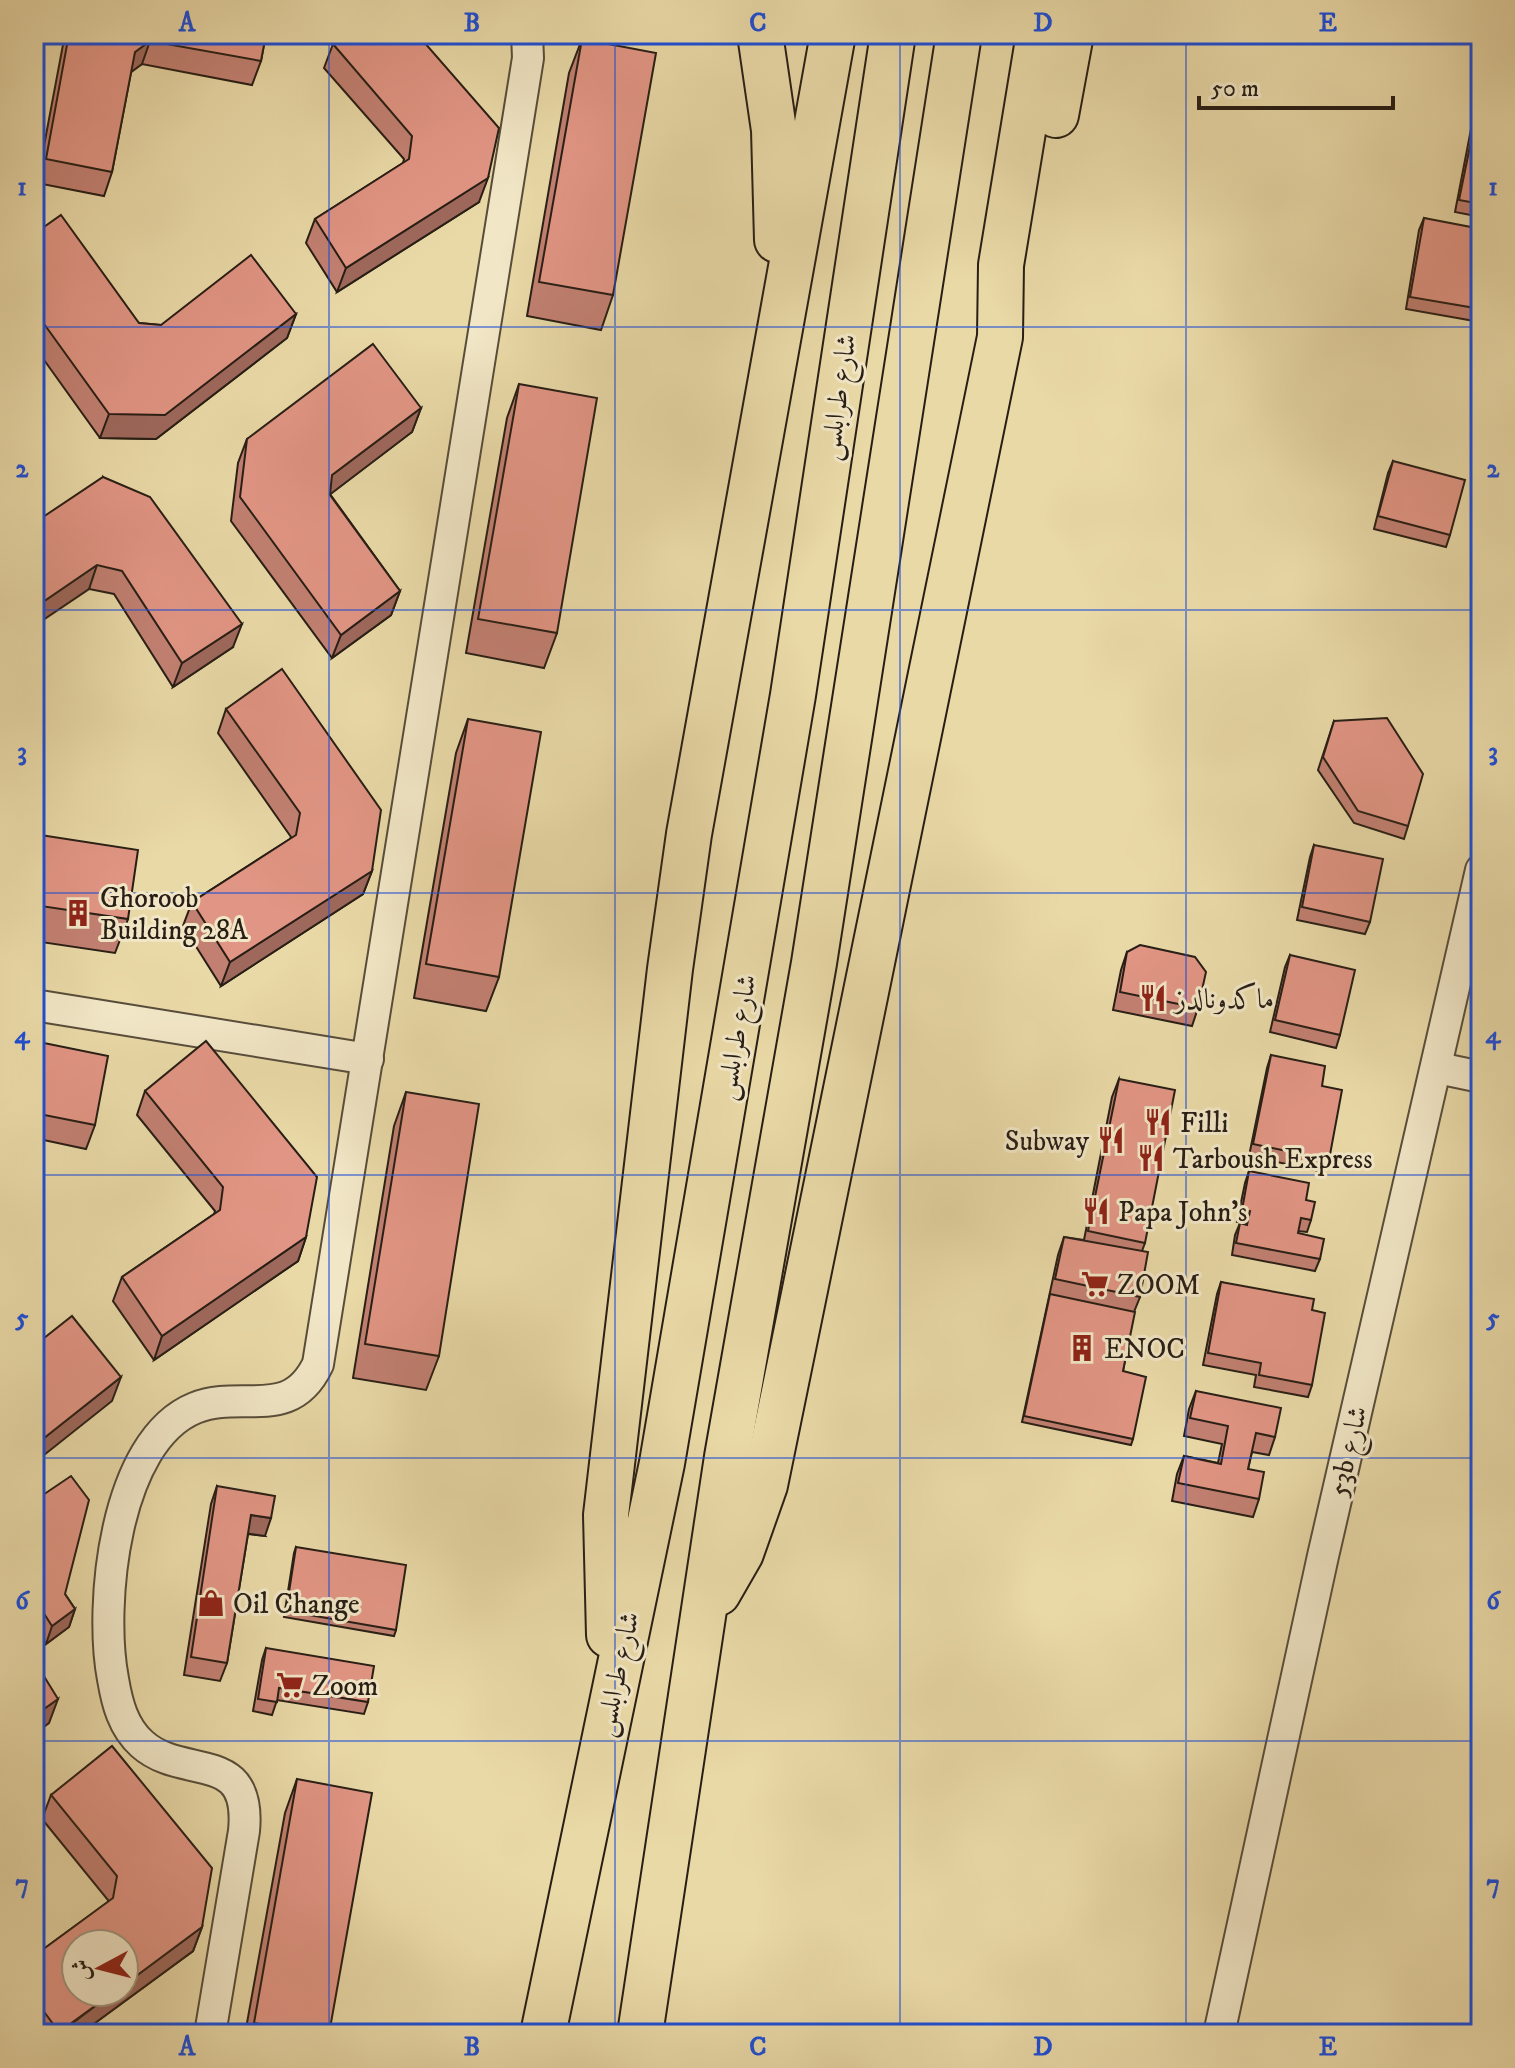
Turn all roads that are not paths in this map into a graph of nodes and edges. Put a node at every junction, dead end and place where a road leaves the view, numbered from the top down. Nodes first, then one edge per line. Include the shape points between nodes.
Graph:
1 (527, 34) edge
2 (760, 34) edge
3 (833, 34) edge
4 (893, 34) edge
5 (959, 34) edge
6 (1039, 34) edge
7 (1071, 34) edge
8 (780, 335) junction
9 (1000, 337) junction
10 (1481, 870) edge
11 (34, 1005) edge
12 (368, 1059) junction
13 (1438, 1068) junction
14 (1481, 1077) edge
15 (704, 1615) junction
16 (614, 1681) junction
17 (210, 2034) edge
18 (543, 2034) edge
19 (640, 2034) edge
20 (1219, 2034) edge

1 - 12 street via 528,58 470,438
2 - 8 highway via 774,130
3 - 8 highway
4 - 16 highway, شارع طرابلس via 793,695 662,1463
5 - 15 highway via 876,585
6 - 9 highway via 1001,265
7 - 9 highway via 1028,263
8 - 16 highway via 689,834 654,1094 606,1515
9 - 15 highway via 765,1485 741,1553
10 - 13 street, 53b شارع
11 - 12 street
12 - 17 street via 312,1376 283,1399 205,1405 168,1426 136,1479 109,1572 111,1670 117,1702 131,1732 156,1754 218,1770 238,1788 244,1802 244,1831
13 - 14 street
13 - 20 street, 53b شارع via 1323,1556
15 - 19 highway
16 - 18 highway, شارع طرابلس

